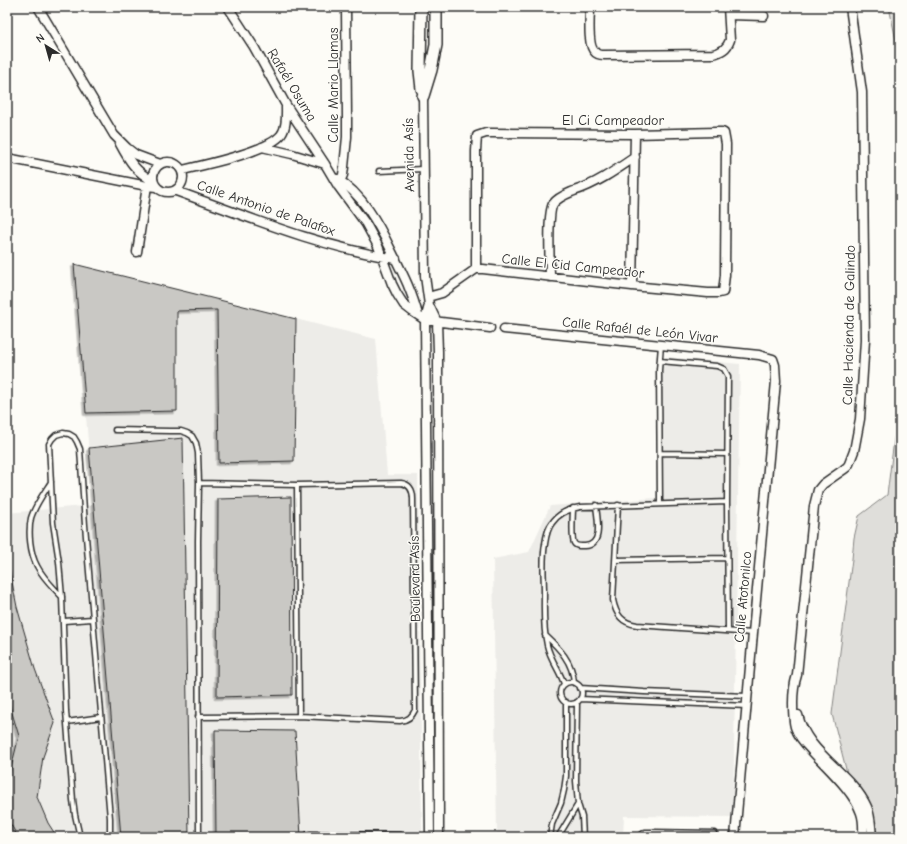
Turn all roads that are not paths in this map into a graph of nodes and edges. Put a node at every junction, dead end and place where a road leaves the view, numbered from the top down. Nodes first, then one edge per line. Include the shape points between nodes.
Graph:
1 (38, 7) edge
2 (228, 7) edge
3 (346, 7) edge
4 (421, 7) edge
5 (436, 7) edge
6 (590, 7) edge
7 (850, 7) edge
8 (728, 11) edge
9 (764, 16) dead end
10 (423, 96) junction
11 (286, 105) junction
12 (635, 134) junction
13 (114, 135) junction
14 (262, 147) junction
15 (635, 157) junction
16 (7, 158) edge
17 (160, 164) junction
18 (326, 164) junction
19 (424, 169) junction
20 (182, 170) junction
21 (379, 171) dead end
22 (340, 183) junction
23 (152, 185) junction
24 (176, 191) junction
25 (137, 252) dead end
26 (381, 256) junction
27 (396, 259) junction
28 (476, 269) junction
29 (550, 277) junction
30 (632, 286) junction
31 (723, 292) joint
32 (428, 301) junction
33 (418, 315) junction
34 (425, 320) junction
35 (437, 322) junction
36 (490, 328) dead end
37 (504, 329) dead end
38 (661, 345) junction
39 (773, 359) joint
40 (660, 361) junction
41 (438, 409) junction
42 (426, 410) junction
43 (115, 430) dead end
44 (660, 453) junction
45 (727, 454) junction
46 (438, 478) junction
47 (427, 479) junction
48 (51, 482) junction
49 (199, 483) junction
50 (297, 485) junction
51 (727, 502) junction
52 (660, 504) junction
53 (596, 505) junction
54 (618, 505) junction
55 (573, 508) junction
56 (727, 558) junction
57 (615, 560) junction
58 (62, 598) junction
59 (92, 619) junction
60 (64, 621) junction
61 (728, 631) junction
62 (753, 633) junction
63 (545, 634) junction
64 (439, 667) junction
65 (429, 668) junction
66 (574, 683) junction
67 (564, 684) junction
68 (580, 688) junction
69 (644, 692) junction
70 (748, 696) junction
71 (578, 700) junction
72 (566, 702) junction
73 (643, 702) junction
74 (747, 706) junction
75 (299, 716) junction
76 (101, 717) junction
77 (198, 717) junction
78 (67, 722) junction
79 (829, 765) junction
80 (578, 804) junction
81 (714, 833) dead end
82 (80, 837) edge
83 (110, 837) edge
84 (199, 837) edge
85 (304, 837) edge
86 (406, 837) edge
87 (430, 837) edge
88 (439, 837) edge
89 (550, 837) edge
90 (558, 837) edge
91 (583, 837) edge
92 (638, 837) edge
93 (735, 837) edge
94 (863, 837) edge
95 (872, 837) edge

1 - 13 street
2 - 11 street, Rafaél Osuma via 254,47
3 - 22 street, Calle Mario Llamas via 348,117 344,167
4 - 10 street via 420,71
5 - 10 street, Avenida Asís via 435,51
6 - 8 street via 591,47 597,54 604,55 718,53 726,48 730,40
7 - 79 street, Calle Hacienda de Galindo via 862,92 865,340 860,419 849,464 823,484 818,490 814,506 797,675 800,725
8 - 9 street
10 - 19 street, Avenida Asís
11 - 14 street via 286,122 281,135
11 - 18 street, Rafaél Osuma
12 - 15 street
12 - 28 street, El Ci Campeador via 486,133 477,136
12 - 31 street, El Ci Campeador via 724,133 726,144
13 - 17 street via 136,155
13 - 23 street via 126,156
14 - 18 street
14 - 20 street
15 - 29 street via 604,178 559,198 553,204 550,222
15 - 30 street
16 - 23 street
17 - 20 street via 172,162
17 - 23 street via 155,169
18 - 22 street, Rafaél Osuma
19 - 21 lane
19 - 32 street, Avenida Asís via 425,276
20 - 24 street via 183,182
22 - 26 street, Rafaél Osuma via 366,224
22 - 27 street, Rafaél Osuma via 355,194 374,219
23 - 24 street via 165,193
23 - 25 street
24 - 26 street, Calle Antonio de Palafox via 311,239
26 - 27 street, Calle Antonio de Palafox
26 - 33 street, Rafaél Osuma via 401,301
27 - 33 street, Rafaél Osuma via 411,291
28 - 29 street, Calle El Cid Campeador
28 - 32 street
29 - 30 street, Calle El Cid Campeador
30 - 31 street, Calle El Cid Campeador via 719,294
32 - 34 street, Avenida Asís
32 - 35 street, Avenida Asís
33 - 34 street, Rafaél Osuma
34 - 35 street
34 - 42 street, Boulevard Asís
35 - 36 street
35 - 41 street, Boulevard Asís
37 - 38 street, Calle Rafaél de León Vivar
38 - 39 street, Calle Rafaél de León Vivar via 758,355
38 - 40 lane
39 - 62 street, Calle Atotonilco via 776,382
40 - 44 lane
40 - 45 lane via 717,366 727,372
41 - 42 street
41 - 46 street, Boulevard Asís
42 - 47 street, Boulevard Asís
43 - 49 lane via 170,430 188,433 196,443
44 - 45 lane
44 - 52 lane
45 - 51 lane
46 - 47 street
46 - 64 street, Boulevard Asís
47 - 65 street, Boulevard Asís
48 - 58 lane
48 - 58 lane via 31,518 30,535 37,566
48 - 59 lane via 49,444 56,436 68,434 74,437 80,449
49 - 50 lane
49 - 77 lane
50 - 75 lane
50 - 75 lane via 401,483 410,486 414,499 414,714 409,719 400,721
51 - 52 lane
51 - 56 lane
52 - 54 lane
53 - 54 lane
53 - 55 lane
53 - 55 lane via 598,531 594,544 589,546 580,547 574,543
54 - 57 lane
55 - 63 lane via 558,517 547,533 544,556
56 - 57 lane
56 - 61 lane
57 - 61 lane via 613,600 618,615 624,621 637,625
58 - 60 lane
59 - 60 lane
59 - 76 lane
60 - 78 lane
61 - 62 lane
62 - 70 street, Calle Atotonilco
63 - 66 lane via 572,668
63 - 67 lane via 550,655
64 - 65 street
64 - 88 street, Boulevard Asís
65 - 87 street, Boulevard Asís
66 - 67 lane
66 - 68 lane
67 - 72 lane via 560,694
68 - 69 lane
68 - 71 lane via 582,691
69 - 70 lane
69 - 73 lane
70 - 74 street, Calle Atotonilco
71 - 72 lane
71 - 73 lane
71 - 80 lane
72 - 89 lane via 566,776 561,803 552,824
73 - 74 lane
74 - 93 street, Calle Atotonilco
75 - 77 lane
76 - 78 lane
76 - 83 lane
77 - 84 lane
78 - 82 lane via 73,800
79 - 94 street, Calle Hacienda de Galindo via 861,812
79 - 95 street, Calle Hacienda de Galindo via 856,789 862,799 870,818
80 - 90 lane
80 - 91 lane via 582,817
81 - 92 lane via 645,832
85 - 86 lane via 308,834 326,834

